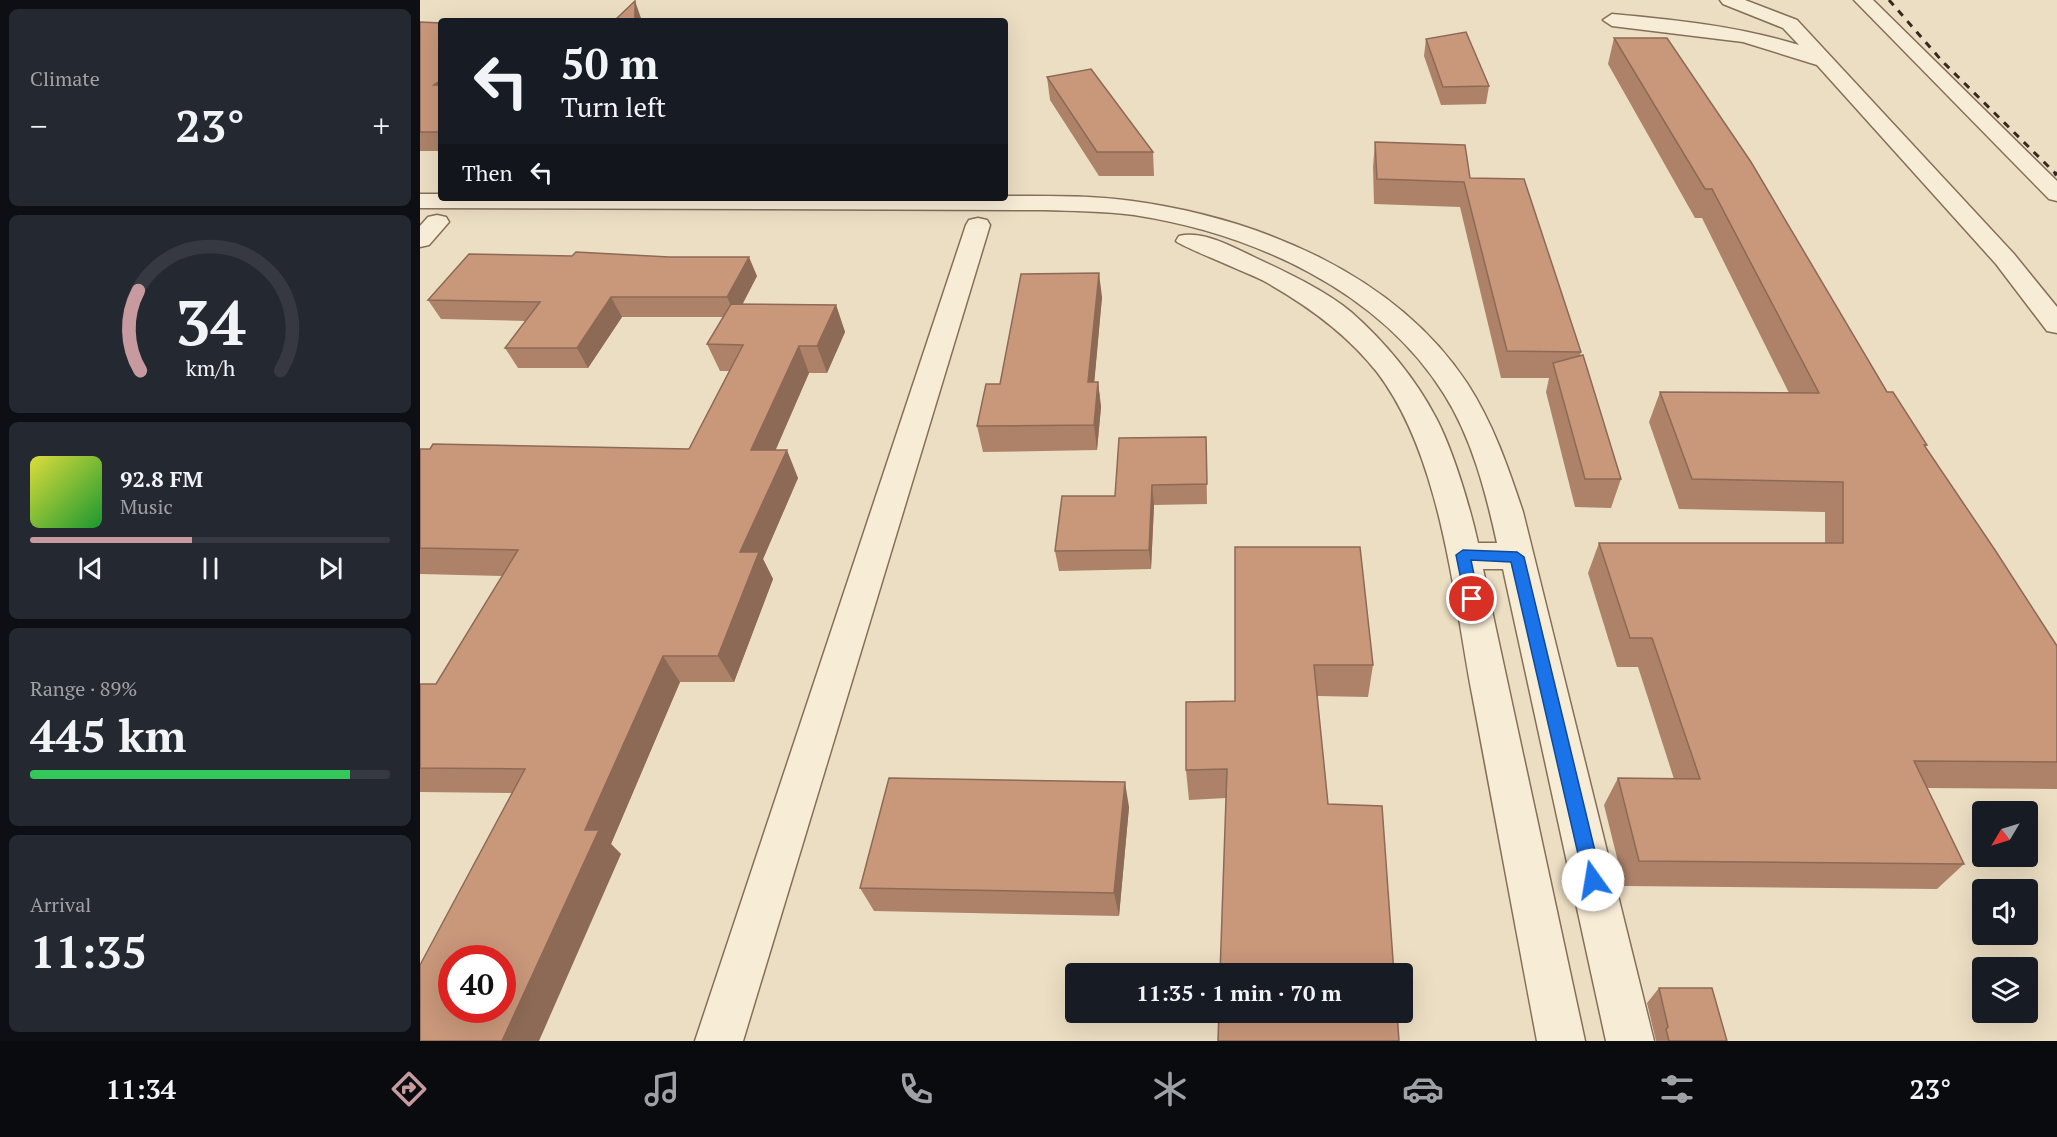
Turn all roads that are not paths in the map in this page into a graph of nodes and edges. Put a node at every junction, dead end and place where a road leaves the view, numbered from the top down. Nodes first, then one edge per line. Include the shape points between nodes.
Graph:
1 (1729, 0) edge
2 (1863, 0) edge
3 (1612, 20) dead end
4 (1826, 63) junction
5 (2057, 194) edge
6 (424, 221) edge
7 (978, 225) junction
8 (2057, 325) edge
9 (1463, 555) junction
10 (1517, 557) junction
11 (720, 1041) edge
12 (1561, 1041) edge
13 (1630, 1041) edge

1 - 4 street via 1790,24
2 - 5 street
3 - 4 street via 1733,33 1797,50
4 - 8 street via 2004,259
6 - 7 street
6 - 10 street via 1043,202 1133,208 1208,224 1262,242 1323,272 1378,306 1414,337 1455,387 1486,446
7 - 9 street via 1089,224 1154,231 1217,249 1274,276 1340,317 1387,366 1422,419 1455,514
7 - 11 street
9 - 10 street
9 - 12 street
10 - 13 street

